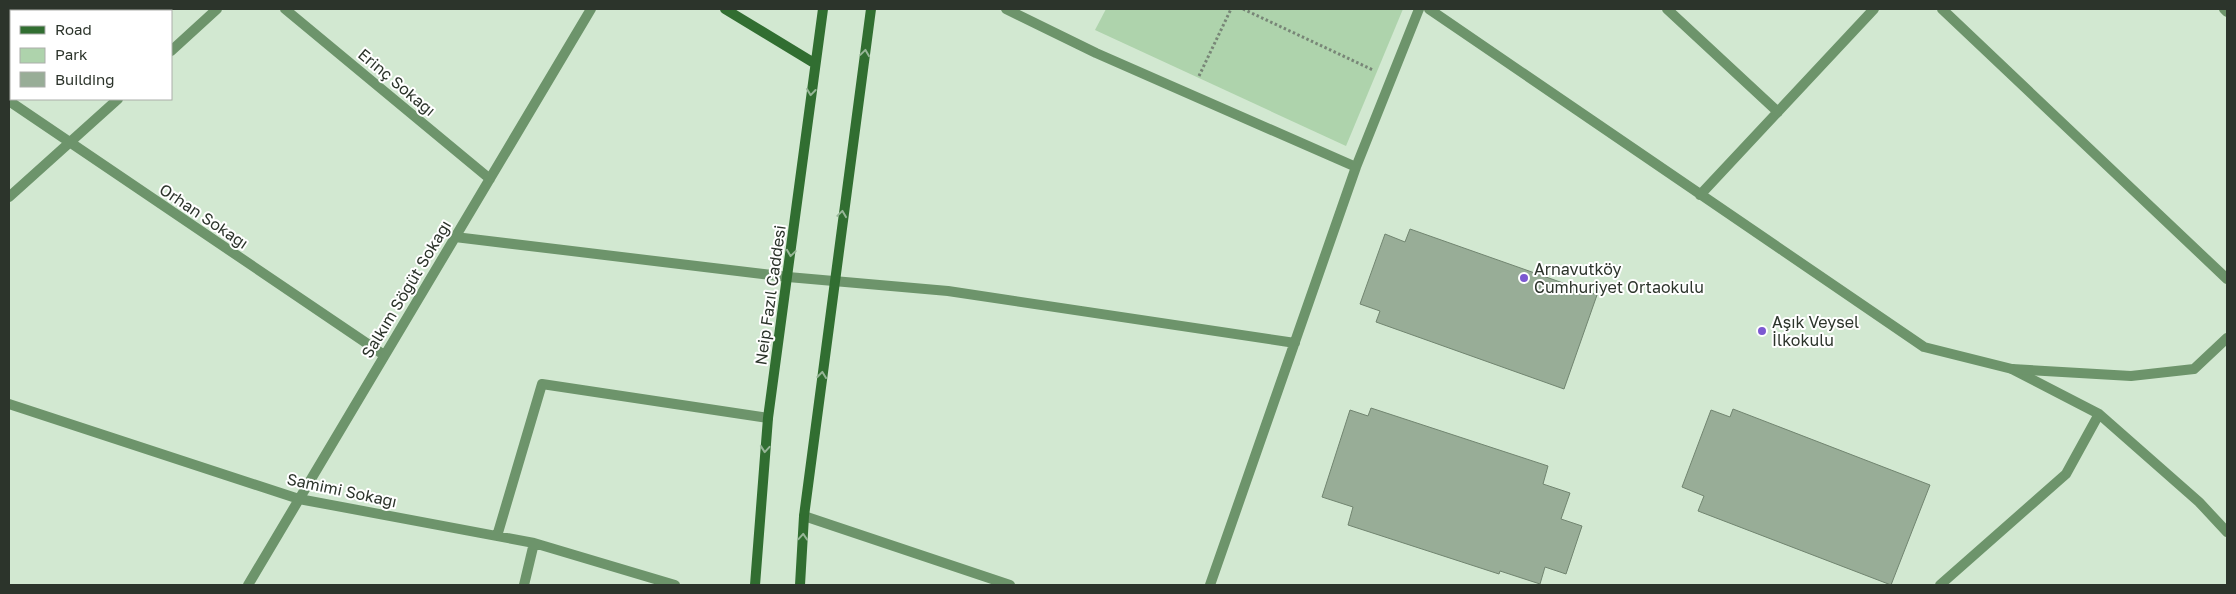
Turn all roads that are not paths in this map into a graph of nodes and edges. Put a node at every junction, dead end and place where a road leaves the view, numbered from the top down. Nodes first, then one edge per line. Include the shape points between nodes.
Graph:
1 (217, 9) edge
2 (285, 9) edge
3 (591, 9) edge
4 (725, 9) edge
5 (823, 9) edge
6 (871, 9) edge
7 (1006, 9) edge
8 (1419, 9) edge
9 (1429, 9) edge
10 (1667, 9) edge
11 (1874, 9) edge
12 (1942, 9) edge
13 (2224, 9) edge
14 (2227, 12) edge
15 (173, 46) edge
16 (814, 63) junction
17 (117, 100) edge
18 (9, 101) edge
19 (1778, 112) junction
20 (68, 143) junction
21 (1356, 167) junction
22 (490, 179) junction
23 (1700, 195) junction
24 (9, 197) edge
25 (455, 237) junction
26 (788, 277) junction
27 (2227, 279) edge
28 (834, 281) junction
29 (2227, 338) edge
30 (1296, 343) junction
31 (384, 355) junction
32 (2012, 369) junction
33 (9, 404) edge
34 (2099, 414) junction
35 (768, 418) junction
36 (299, 499) junction
37 (804, 516) junction
38 (2227, 532) edge
39 (497, 536) junction
40 (534, 543) junction
41 (248, 585) edge
42 (524, 585) edge
43 (675, 585) edge
44 (755, 585) edge
45 (800, 585) edge
46 (1010, 585) edge
47 (1210, 585) edge
48 (1940, 585) edge

1 - 15 street
2 - 22 street, Erinç Sokağı
3 - 22 street, Salkım Söğüt Sokağı
4 - 16 main road
5 - 16 main road, Neip Fazıl Caddesi
28 -> 6 main road
7 - 21 street via 1096,53
8 - 21 street
9 - 23 street
10 - 19 street
11 - 19 street
12 - 27 street
13 - 14 street
16 -> 26 main road, Neip Fazıl Caddesi
17 - 20 street
18 - 20 street, Orhan Sokağı
19 - 23 street
20 - 24 street
20 - 31 street, Orhan Sokağı
21 - 30 street
22 - 25 street, Salkım Söğüt Sokağı
23 - 32 street via 1924,348
25 - 26 street
25 - 31 street, Salkım Söğüt Sokağı
26 - 28 street
26 - 35 main road, Neip Fazıl Caddesi
28 - 30 street via 948,292
37 -> 28 main road
29 - 32 street via 2194,369 2131,376
30 - 47 street
31 - 36 street, Salkım Söğüt Sokağı
32 - 34 street
33 - 36 street, Samimi Sokağı
34 - 38 street via 2199,502
34 - 48 street via 2066,474
35 - 39 street via 542,384
35 -> 44 main road, Neip Fazıl Caddesi
36 - 39 street, Samimi Sokağı
36 - 41 street, Salkım Söğüt Sokağı
45 -> 37 main road
37 - 46 street
39 - 40 street, Samimi Sokağı
40 - 42 street
40 - 43 street, Samimi Sokağı

